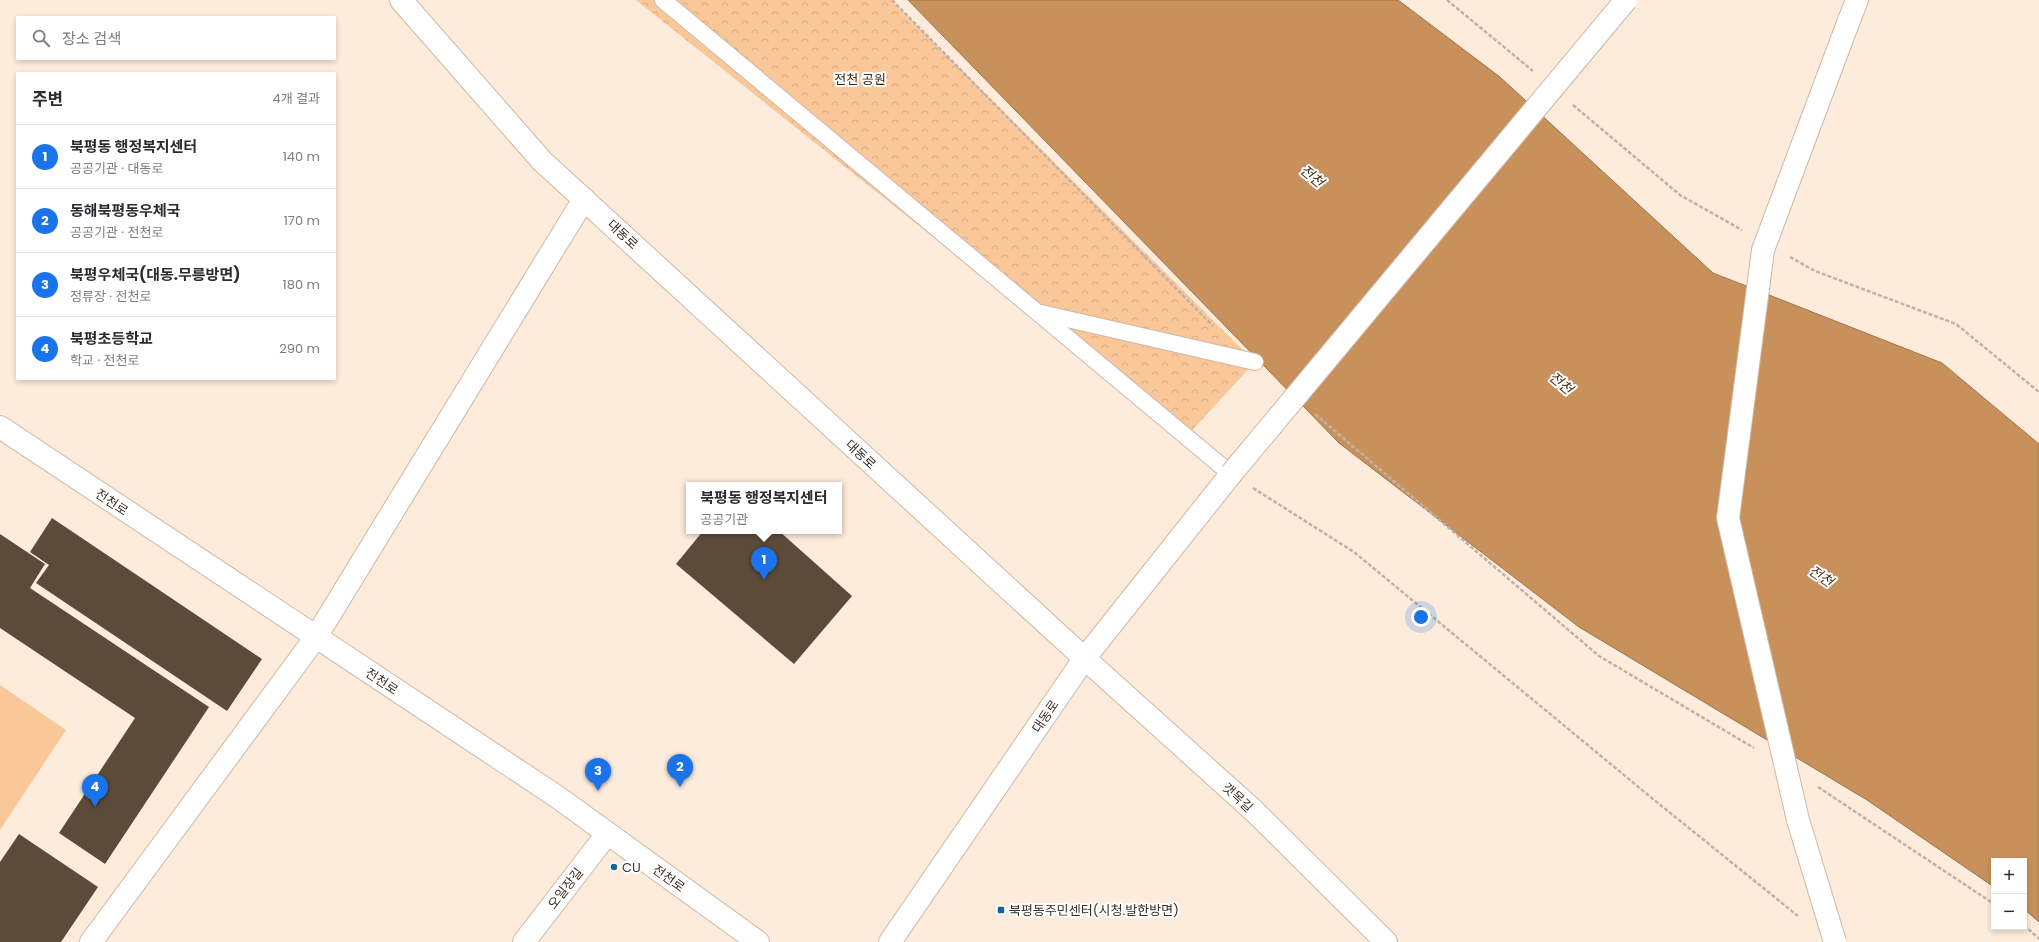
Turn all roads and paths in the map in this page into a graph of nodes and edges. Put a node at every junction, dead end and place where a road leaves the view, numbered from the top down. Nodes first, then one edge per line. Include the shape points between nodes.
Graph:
1 (401, 0) edge
2 (663, 0) edge
3 (892, 0) edge
4 (1447, 0) edge
5 (1626, 0) edge
6 (1857, 0) edge
7 (1536, 74) dead end
8 (1572, 104) dead end
9 (584, 199) junction
10 (1748, 233) dead end
11 (1788, 256) dead end
12 (1038, 312) junction
13 (1217, 329) dead end
14 (1255, 362) dead end
15 (2039, 392) edge
16 (1314, 413) dead end
17 (0, 427) edge
18 (1231, 474) junction
19 (316, 637) junction
20 (1084, 659) junction
21 (1760, 752) dead end
22 (1814, 784) dead end
23 (607, 834) junction
24 (1991, 902) edge
25 (1800, 917) dead end
26 (2027, 928) edge
27 (2039, 939) edge
28 (90, 942) edge
29 (524, 942) edge
30 (758, 942) edge
31 (890, 942) edge
32 (1386, 942) edge
33 (1835, 942) edge

1 - 9 street, 대동로 via 542,161
2 - 12 lane
3 - 13 path
4 - 7 path
5 - 18 street, bridge
6 - 33 street, bridge via 1763,250 1728,518 1798,820
8 - 10 path via 1680,195
9 - 19 street
9 - 20 street, 대동로
11 - 15 path via 1816,271 1956,324
12 - 14 lane
12 - 18 lane
16 - 21 path via 1599,656
17 - 19 street, 전천로
18 - 20 street
18 - 25 path via 1354,552
19 - 23 street, 전천로 via 556,796
19 - 28 street
20 - 31 street, 대동로
20 - 32 street, 갯목길 via 1253,810
22 - 24 path
23 - 29 street, 오일장길
23 - 30 street, 전천로
26 - 27 path

